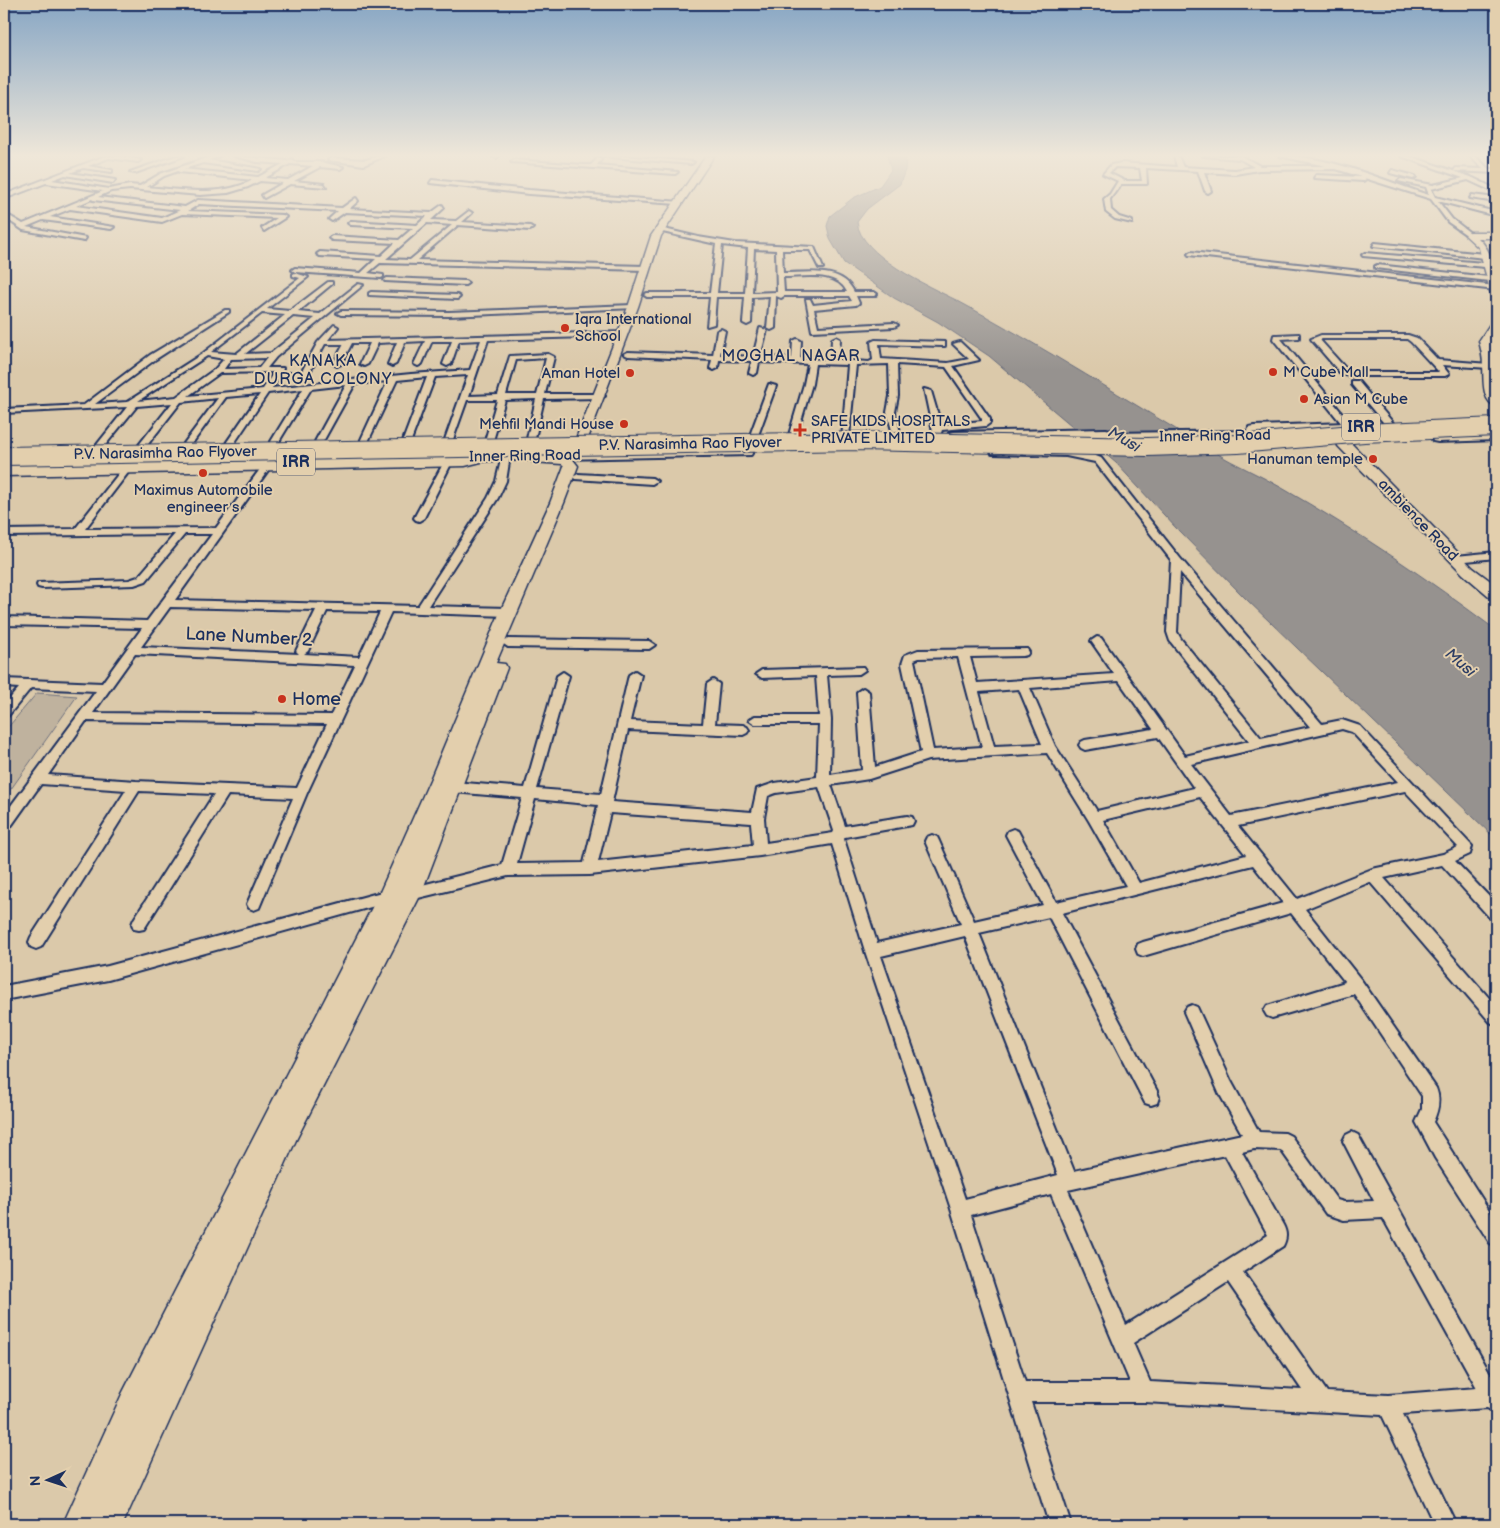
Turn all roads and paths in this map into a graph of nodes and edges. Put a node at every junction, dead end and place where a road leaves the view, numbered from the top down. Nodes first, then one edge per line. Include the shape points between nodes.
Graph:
1 (24, 227) edge
2 (268, 227) edge
3 (418, 227) edge
4 (453, 227) edge
5 (517, 227) edge
6 (666, 227) edge
7 (667, 227) edge
8 (1457, 227) edge
9 (530, 228) dead end
10 (264, 230) dead end
11 (664, 231) junction
12 (1496, 235) edge
13 (1470, 236) junction
14 (332, 238) dead end
15 (84, 239) dead end
16 (402, 242) junction
17 (719, 244) junction
18 (1375, 245) dead end
19 (751, 248) junction
20 (779, 248) junction
21 (320, 254) dead end
22 (1191, 254) dead end
23 (1365, 255) dead end
24 (1485, 256) junction
25 (381, 259) junction
26 (411, 262) junction
27 (1366, 266) dead end
28 (821, 267) junction
29 (645, 268) junction
30 (470, 273) junction
31 (362, 275) junction
32 (779, 275) junction
33 (796, 275) junction
34 (832, 275) junction
35 (1494, 279) edge
36 (330, 283) dead end
37 (360, 285) dead end
38 (370, 294) dead end
39 (851, 294) junction
40 (874, 294) dead end
41 (806, 295) junction
42 (647, 296) junction
43 (713, 296) junction
44 (749, 296) junction
45 (777, 296) junction
46 (457, 297) junction
47 (633, 307) junction
48 (810, 307) junction
49 (227, 311) dead end
50 (262, 311) junction
51 (341, 313) dead end
52 (292, 314) junction
53 (449, 314) junction
54 (322, 316) junction
55 (748, 323) dead end
56 (1496, 323) edge
57 (710, 324) dead end
58 (894, 326) dead end
59 (334, 327) dead end
60 (771, 328) dead end
61 (763, 330) dead end
62 (721, 331) dead end
63 (622, 334) junction
64 (1296, 336) dead end
65 (485, 338) junction
66 (456, 339) junction
67 (402, 340) junction
68 (429, 340) junction
69 (836, 340) dead end
70 (375, 341) junction
71 (797, 341) dead end
72 (322, 342) junction
73 (349, 342) junction
74 (906, 344) junction
75 (942, 344) dead end
76 (957, 344) dead end
77 (629, 349) joint
78 (1491, 351) edge
79 (206, 354) junction
80 (273, 355) junction
81 (233, 357) junction
82 (716, 358) junction
83 (757, 359) junction
84 (796, 361) junction
85 (812, 361) junction
86 (877, 361) junction
87 (835, 362) junction
88 (893, 362) junction
89 (905, 362) junction
90 (1436, 362) junction
91 (852, 363) junction
92 (337, 364) dead end
93 (364, 364) dead end
94 (392, 364) dead end
95 (418, 364) dead end
96 (447, 364) dead end
97 (948, 365) junction
98 (1491, 365) edge
99 (714, 368) dead end
100 (218, 371) junction
101 (261, 371) junction
102 (473, 372) junction
103 (753, 373) dead end
104 (278, 375) junction
105 (432, 375) junction
106 (393, 379) junction
107 (352, 382) junction
108 (1355, 383) dead end
109 (309, 386) junction
110 (772, 386) dead end
111 (267, 390) junction
112 (927, 391) dead end
113 (224, 395) junction
114 (541, 396) junction
115 (606, 396) junction
116 (500, 397) junction
117 (463, 398) junction
118 (178, 400) junction
119 (1496, 402) edge
120 (131, 404) junction
121 (86, 407) junction
122 (4, 410) edge
123 (1496, 422) edge
124 (1391, 426) junction
125 (1349, 427) junction
126 (1496, 427) edge
127 (938, 432) junction
128 (1230, 433) junction
129 (1496, 435) edge
130 (897, 436) junction
131 (845, 437) junction
132 (753, 438) junction
133 (792, 438) junction
134 (995, 438) junction
135 (530, 443) junction
136 (1343, 443) junction
137 (447, 445) junction
138 (362, 446) junction
139 (405, 446) junction
140 (588, 446) junction
141 (685, 446) junction
142 (316, 447) junction
143 (226, 449) junction
144 (873, 449) junction
145 (183, 450) junction
146 (486, 450) junction
147 (138, 451) junction
148 (95, 452) junction
149 (119, 452) junction
150 (4, 456) edge
151 (508, 456) junction
152 (269, 459) junction
153 (448, 462) junction
154 (4, 463) edge
155 (108, 465) junction
156 (128, 467) junction
157 (4, 468) edge
158 (4, 472) edge
159 (578, 477) junction
160 (652, 481) dead end
161 (420, 518) dead end
162 (79, 531) junction
163 (183, 531) junction
164 (219, 531) junction
165 (4, 533) edge
166 (1496, 556) edge
167 (1456, 559) junction
168 (1176, 560) junction
169 (42, 585) dead end
170 (1496, 593) edge
171 (167, 602) junction
172 (323, 608) junction
173 (387, 609) junction
174 (421, 609) junction
175 (508, 612) junction
176 (4, 621) edge
177 (151, 625) junction
178 (1097, 641) dead end
179 (508, 643) junction
180 (649, 645) dead end
181 (132, 650) junction
182 (302, 651) dead end
183 (1023, 652) dead end
184 (963, 653) junction
185 (364, 661) junction
186 (860, 670) dead end
187 (821, 671) junction
188 (762, 674) dead end
189 (635, 675) dead end
190 (563, 676) dead end
191 (1122, 677) junction
192 (4, 682) edge
193 (29, 683) junction
194 (712, 684) dead end
195 (1023, 684) junction
196 (106, 687) junction
197 (972, 688) junction
198 (863, 692) dead end
199 (4, 713) edge
200 (83, 717) junction
201 (336, 720) junction
202 (755, 720) dead end
203 (825, 720) junction
204 (623, 725) junction
205 (708, 729) junction
206 (1319, 729) junction
207 (743, 730) dead end
208 (1161, 732) junction
209 (1258, 743) junction
210 (1085, 745) dead end
211 (1050, 748) junction
212 (989, 752) junction
213 (928, 755) junction
214 (1182, 761) junction
215 (869, 774) junction
216 (38, 779) junction
217 (823, 781) junction
218 (1408, 785) junction
219 (136, 786) junction
220 (453, 787) junction
221 (224, 790) junction
222 (1203, 791) junction
223 (300, 793) junction
224 (529, 794) junction
225 (605, 804) junction
226 (1094, 817) junction
227 (757, 818) junction
228 (6, 820) edge
229 (907, 821) dead end
230 (1230, 822) junction
231 (839, 835) junction
232 (1013, 835) dead end
233 (932, 841) dead end
234 (760, 850) junction
235 (1257, 858) junction
236 (1445, 859) junction
237 (590, 869) junction
238 (508, 870) junction
239 (1372, 876) junction
240 (1136, 890) junction
241 (400, 895) junction
242 (254, 904) dead end
243 (1295, 906) junction
244 (1052, 909) junction
245 (1496, 914) edge
246 (139, 924) dead end
247 (970, 929) junction
248 (36, 942) dead end
249 (1143, 949) dead end
250 (872, 950) junction
251 (1357, 986) junction
252 (4, 993) edge
253 (1272, 1011) dead end
254 (1192, 1012) dead end
255 (1496, 1017) edge
256 (1151, 1097) dead end
257 (1254, 1140) junction
258 (1352, 1140) dead end
259 (1229, 1146) junction
260 (1063, 1183) junction
261 (1388, 1209) junction
262 (960, 1210) junction
263 (1496, 1236) edge
264 (1230, 1269) junction
265 (1122, 1339) junction
266 (1018, 1392) junction
267 (1144, 1392) junction
268 (1495, 1399) edge
269 (1321, 1402) junction
270 (1388, 1405) junction
271 (79, 1524) edge
272 (106, 1524) edge
273 (1060, 1524) edge
274 (1445, 1524) edge

1 - 15 street
2 - 10 street
3 - 16 street
4 - 26 street
5 - 9 street
6 - 11 main road
7 - 11 main road
8 - 13 street
11 - 17 street
11 - 29 main road
11 - 42 main road
12 - 13 main road
13 - 24 main road via 1483,247
14 - 16 street
16 - 25 street
17 - 19 street
17 - 43 street
18 - 24 street
19 - 20 street
19 - 44 street
20 - 28 street via 812,248
20 - 32 street
21 - 25 street
22 - 35 street
23 - 35 street
24 - 35 main road
25 - 26 street
25 - 31 street
26 - 30 street
27 - 35 street
28 - 33 street via 796,268
28 - 34 street via 828,267
29 - 30 street
29 - 47 main road
30 - 31 street via 384,278
30 - 46 street
31 - 50 street via 294,273 305,277
32 - 33 street
32 - 45 street
33 - 34 street
34 - 39 street via 847,284
36 - 52 street
37 - 54 street
38 - 46 street
39 - 40 street
39 - 41 street
39 - 48 street via 856,303
41 - 45 street
41 - 48 street
42 - 43 street
42 - 77 main road
43 - 44 street
43 - 57 street
44 - 45 street
44 - 55 street
45 - 60 street
46 - 53 street
47 - 53 street
47 - 63 main road
48 - 58 street via 815,329
49 - 121 street via 152,356
50 - 52 street
50 - 79 street
51 - 53 street
52 - 54 street
52 - 81 street
54 - 80 street
56 - 78 street via 1485,341
59 - 72 street
61 - 83 street
62 - 82 street
63 - 65 street
63 - 115 main road
64 - 125 street via 1276,339
65 - 66 street
65 - 102 street
66 - 68 street
66 - 96 street
67 - 68 street
67 - 70 street
67 - 94 street
68 - 95 street
69 - 87 street
70 - 73 street
70 - 93 street
71 - 84 street
72 - 73 street
72 - 104 street via 304,375
73 - 92 street
74 - 75 street
74 - 86 street via 875,340
74 - 89 street
76 - 97 street via 975,360
77 - 82 street
78 - 98 street
79 - 81 street
79 - 120 street
80 - 81 street
80 - 101 street
81 - 100 street
82 - 83 street
82 - 99 street
83 - 84 street
83 - 103 street
84 - 85 street
85 - 87 street
85 - 133 street
86 - 88 street
86 - 91 street
87 - 91 street
88 - 89 street
88 - 130 street via 891,412
89 - 97 street
90 - 90 street via 1408,338 1315,339 1344,372 1350,374 1446,374
90 - 98 street
91 - 131 street
97 - 127 street via 986,423
98 - 119 street via 1489,386
100 - 101 street
100 - 118 street
101 - 104 street via 280,370
102 - 105 street
102 - 117 street
104 - 111 street
105 - 106 street
105 - 139 street
106 - 107 street
106 - 138 street
107 - 109 street
107 - 142 street
108 - 124 street
109 - 111 street
109 - 152 street
110 - 132 street
111 - 113 street
111 - 143 street
112 - 127 street
113 - 118 street
113 - 145 street
114 - 115 street
114 - 116 street
114 - 116 street via 548,356 513,358
114 - 135 street
115 - 140 main road
116 - 117 street
116 - 146 street
117 - 137 street
118 - 120 street
118 - 147 street
120 - 121 street
120 - 148 street
121 - 122 street
123 - 124 main road, Inner Ring Road / IRR
124 - 125 main road, Inner Ring Road / IRR
125 - 128 main road, Inner Ring Road / IRR
126 - 150 highway, P.V. Narasimha Rao Flyover, bridge via 1147,447 859,441
127 - 130 main road, Inner Ring Road / IRR
127 - 134 main road, Inner Ring Road / IRR
128 - 134 main road, Inner Ring Road / IRR, bridge
128 - 136 main road, Inner Ring Road / IRR
129 - 136 main road, Inner Ring Road / IRR
129 - 154 highway, P.V. Narasimha Rao Flyover via 1370,438 1152,452 860,447
130 - 131 main road, Inner Ring Road / IRR
131 - 133 main road, Inner Ring Road / IRR
132 - 133 main road, Inner Ring Road / IRR
132 - 141 main road, Inner Ring Road / IRR
134 - 144 main road, Inner Ring Road / IRR
135 - 140 main road, Inner Ring Road / IRR
135 - 146 main road, Inner Ring Road / IRR
136 - 167 main road, ambience Road
137 - 139 main road, Inner Ring Road / IRR
137 - 146 main road, Inner Ring Road / IRR
138 - 139 main road, Inner Ring Road / IRR
138 - 142 main road, Inner Ring Road / IRR
140 - 141 main road, Inner Ring Road / IRR
140 - 141 main road, Inner Ring Road / IRR via 663,440
140 - 151 main road, Inner Ring Road / IRR
140 - 159 street
141 - 144 main road, Inner Ring Road / IRR
142 - 152 main road, Inner Ring Road / IRR
143 - 145 main road, Inner Ring Road / IRR
143 - 152 main road, Inner Ring Road / IRR
144 - 168 street via 1094,456
145 - 147 main road, Inner Ring Road / IRR
146 - 151 main road, Inner Ring Road / IRR
146 - 152 main road, Inner Ring Road / IRR
146 - 153 street via 465,462
147 - 149 main road, Inner Ring Road / IRR
148 - 149 main road, Inner Ring Road / IRR
148 - 150 main road, Inner Ring Road / IRR
149 - 155 main road
151 - 174 street via 493,498
151 - 175 main road via 566,460 571,466
152 - 153 street
152 - 156 main road, Inner Ring Road / IRR
152 - 164 street
153 - 161 street
155 - 156 main road, Inner Ring Road / IRR
155 - 157 main road, Inner Ring Road / IRR
156 - 158 street
156 - 162 street
159 - 160 street
159 - 179 street
162 - 163 street
162 - 165 street
163 - 164 street
163 - 169 street via 142,579 130,584
164 - 171 street
166 - 167 street
167 - 170 main road, ambience Road
168 - 206 street
168 - 209 street via 1172,632 1176,641
171 - 172 street
171 - 177 street
172 - 173 street
172 - 182 street
173 - 174 street
173 - 185 street
174 - 175 street
175 - 241 main road via 440,780
176 - 177 street
177 - 181 street
178 - 191 street
179 - 180 street
179 - 220 street
181 - 185 street, Lane Number 2
181 - 196 street
183 - 184 street
184 - 197 street
184 - 213 street via 918,654 909,658
185 - 201 street
186 - 187 street
187 - 188 street
187 - 203 street
189 - 204 street
190 - 224 street
191 - 195 street
191 - 208 street
192 - 193 street
193 - 196 street
193 - 199 street
194 - 205 street
195 - 197 street
195 - 211 street
196 - 200 street
197 - 212 street
198 - 215 street
200 - 201 street
200 - 216 street
201 - 223 street
202 - 203 street
203 - 217 street
204 - 205 street
204 - 225 street
205 - 207 street
206 - 209 street
206 - 218 street via 1342,724 1356,729
208 - 210 street
208 - 214 street
209 - 214 street
211 - 212 street
211 - 226 street
212 - 213 street
213 - 215 street
214 - 222 street
215 - 217 street
216 - 219 street
216 - 228 street
217 - 227 street via 762,793
217 - 231 street
218 - 230 street
218 - 236 street via 1466,846 1465,850
219 - 221 street
219 - 248 street
220 - 224 street
220 - 241 street
221 - 223 street
221 - 246 street
222 - 226 street
222 - 230 street
223 - 242 street
224 - 225 street
224 - 238 street
225 - 227 street
225 - 237 street
226 - 240 street
227 - 234 street
229 - 231 street
230 - 235 street
231 - 234 street
231 - 250 street
232 - 244 street
233 - 247 street
234 - 237 street
235 - 240 street
235 - 243 street
236 - 239 street
236 - 245 street
237 - 238 street
238 - 241 street
239 - 243 street
239 - 255 street
240 - 244 street
241 - 252 street via 108,973
241 - 271 main road via 134,1405
241 - 272 street
243 - 249 street
243 - 251 street
244 - 247 street
244 - 256 street
247 - 250 street
247 - 260 street
250 - 262 street
251 - 253 street
251 - 263 street via 1430,1094 1430,1110 1424,1122
254 - 257 street via 1225,1087
257 - 259 street
257 - 261 street via 1280,1140 1288,1144 1332,1208 1344,1211
258 - 261 street
259 - 260 street
259 - 264 street via 1278,1236 1277,1240
260 - 262 street
260 - 265 street
261 - 268 street
262 - 266 street
264 - 265 street
264 - 269 street
265 - 267 street
266 - 267 street
266 - 273 street
267 - 269 street
268 - 270 street
269 - 270 street
270 - 274 street

